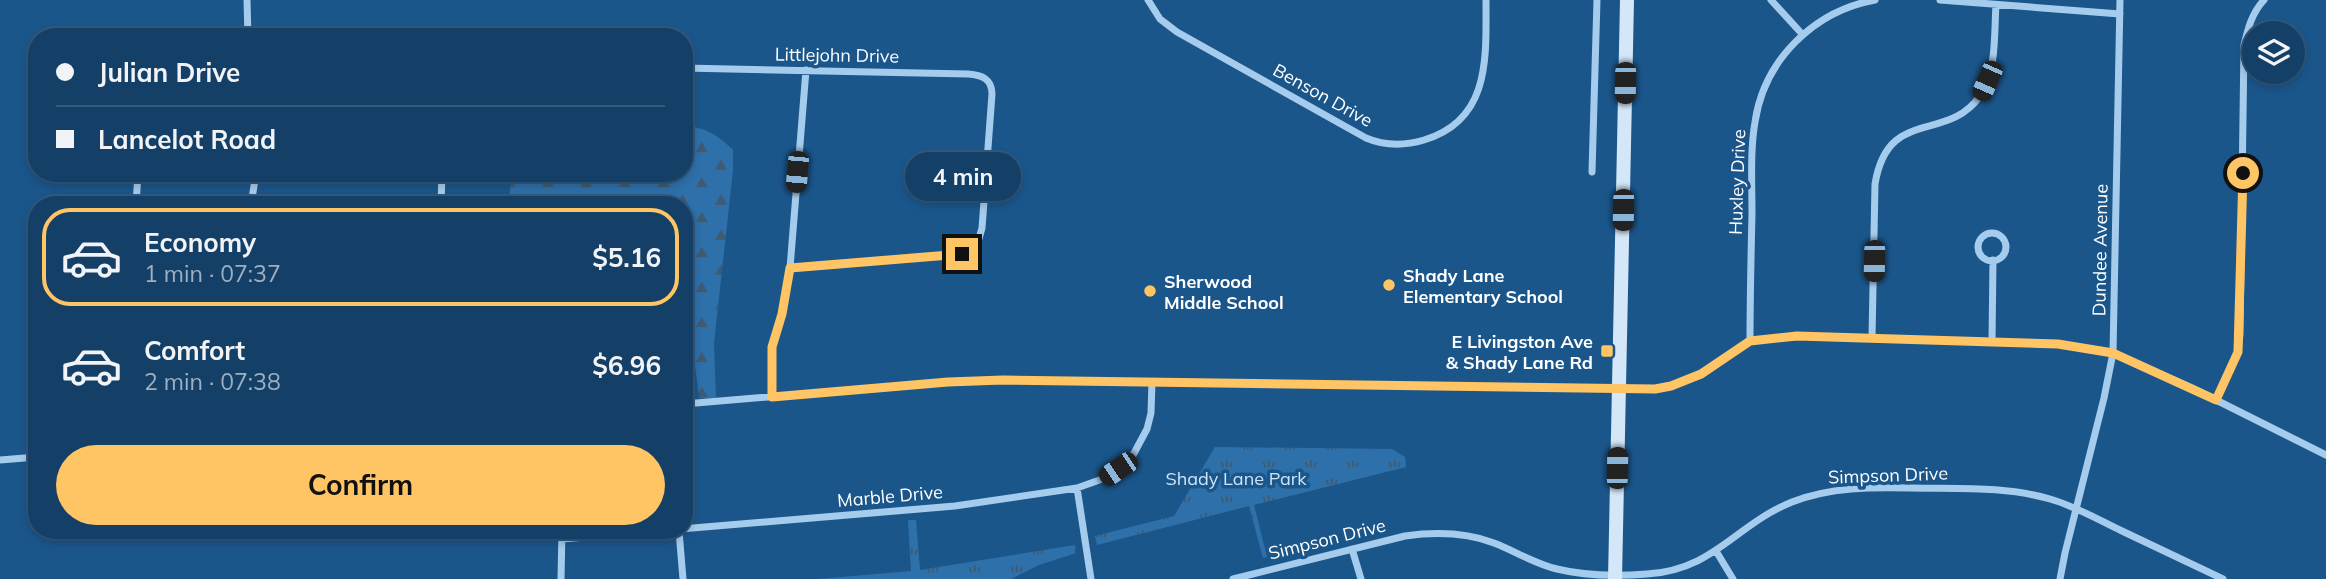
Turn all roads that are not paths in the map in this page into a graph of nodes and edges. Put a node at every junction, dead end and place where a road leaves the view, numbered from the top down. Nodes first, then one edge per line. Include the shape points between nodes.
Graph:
1 (247, 0) edge
2 (1147, 0) edge
3 (1486, 0) edge
4 (1597, 0) edge
5 (1627, 0) edge
6 (1771, 0) edge
7 (1875, 0) edge
8 (1940, 0) edge
9 (2120, 0) edge
10 (2264, 0) edge
11 (1996, 5) junction
12 (2120, 14) junction
13 (248, 28) edge
14 (1803, 34) junction
15 (693, 68) edge
16 (806, 70) junction
17 (1592, 172) dead end
18 (1993, 260) dead end
19 (790, 268) junction
20 (1872, 338) junction
21 (1750, 341) junction
22 (1992, 341) junction
23 (2113, 353) junction
24 (1152, 382) junction
25 (1619, 389) junction
26 (772, 397) junction
27 (2216, 400) junction
28 (693, 403) edge
29 (2325, 452) edge
30 (28, 458) edge
31 (0, 460) edge
32 (1077, 488) junction
33 (2076, 509) junction
34 (693, 530) edge
35 (575, 539) edge
36 (680, 539) edge
37 (562, 540) joint
38 (1352, 549) junction
39 (1716, 551) junction
40 (1616, 576) edge
41 (561, 579) edge
42 (683, 579) edge
43 (1091, 579) edge
44 (1234, 579) edge
45 (1360, 579) edge
46 (1732, 579) edge
47 (2060, 579) edge
48 (2223, 579) edge

1 - 13 street
2 - 3 street, Benson Drive via 1160,19 1177,32 1366,138 1392,144 1438,135 1473,104 1485,65
4 - 17 street
5 - 25 main road
6 - 14 street
7 - 14 street, Huxley Drive via 1833,14
8 - 11 street
9 - 12 street, Dundee Avenue
10 - 27 street via 2255,11 2244,45 2238,352
11 - 12 street
11 - 20 street via 1990,67 1981,94 1953,120 1905,134 1880,163 1875,184
12 - 23 street, Dundee Avenue
14 - 21 street, Huxley Drive via 1776,66 1755,119
15 - 16 street, Littlejohn Drive
16 - 19 street
16 - 19 street, Littlejohn Drive via 968,74 988,81 992,89 982,229 976,249 962,254
18 - 22 street
19 - 26 street via 772,347
20 - 21 street via 1797,336
20 - 22 street
21 - 25 street via 1688,381 1655,389
22 - 23 street via 2058,344
23 - 27 street
23 - 33 street, Dundee Avenue
24 - 25 street
24 - 26 street via 948,382
24 - 32 street, Marble Drive via 1147,429 1132,457 1105,478
25 - 40 main road
26 - 28 street
27 - 29 street
30 - 31 street
32 - 34 street, Marble Drive via 955,506
32 - 43 street
33 - 39 street, Simpson Drive via 1997,490 1854,489 1820,493 1773,511
33 - 47 street, Dundee Avenue
33 - 48 street, Simpson Drive
35 - 37 street, Marble Drive
36 - 42 street
37 - 41 street
38 - 40 street, Simpson Drive via 1405,536 1450,534 1494,542 1556,569
38 - 44 street, Simpson Drive
38 - 45 street
39 - 40 street, Simpson Drive via 1676,571
39 - 46 street

